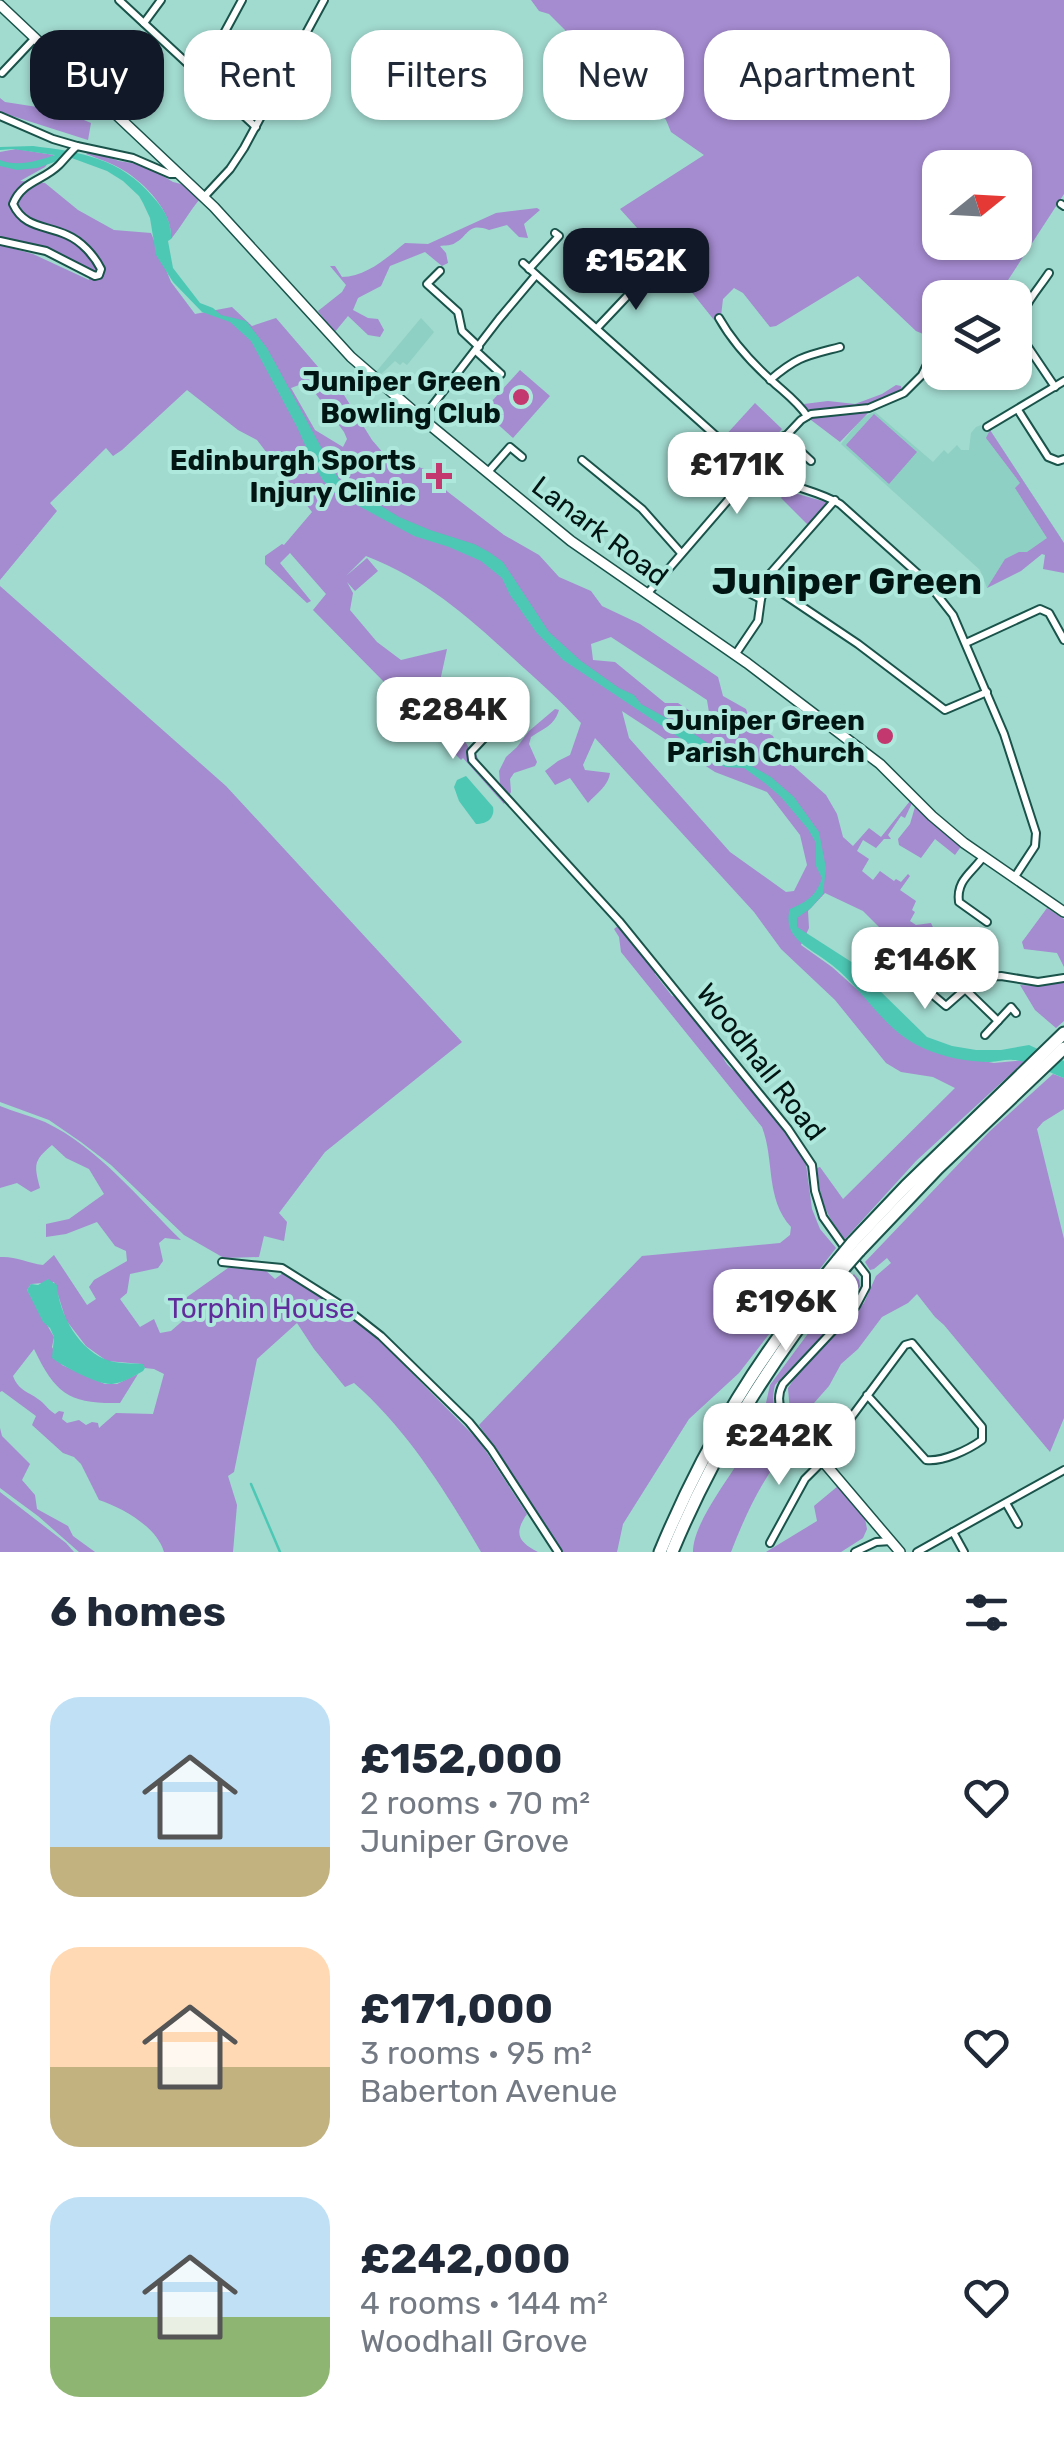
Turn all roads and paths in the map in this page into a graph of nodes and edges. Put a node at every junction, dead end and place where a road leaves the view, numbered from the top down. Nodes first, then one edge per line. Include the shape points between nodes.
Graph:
1 (119, 0) edge
2 (160, 0) edge
3 (242, 0) edge
4 (324, 0) edge
5 (0, 5) edge
6 (144, 24) junction
7 (225, 30) edge
8 (30, 34) edge
9 (30, 43) edge
10 (184, 62) edge
11 (3, 75) edge
12 (0, 116) edge
13 (121, 120) edge
14 (249, 120) edge
15 (256, 126) junction
16 (75, 147) junction
17 (178, 173) junction
18 (204, 197) junction
19 (555, 233) dead end
20 (0, 240) edge
21 (440, 271) dead end
22 (649, 272) dead end
23 (536, 275) junction
24 (1044, 276) dead end
25 (1032, 296) edge
26 (718, 318) dead end
27 (597, 328) junction
28 (840, 347) dead end
29 (478, 349) junction
30 (1032, 357) edge
31 (501, 374) dead end
32 (922, 375) edge
33 (770, 380) junction
34 (1064, 381) edge
35 (1054, 387) junction
36 (1018, 410) junction
37 (806, 416) junction
38 (422, 419) junction
39 (987, 427) dead end
40 (784, 436) junction
41 (522, 457) dead end
42 (1064, 459) edge
43 (582, 460) dead end
44 (811, 461) dead end
45 (755, 469) junction
46 (487, 473) junction
47 (835, 500) junction
48 (681, 553) junction
49 (766, 582) junction
50 (647, 594) junction
51 (761, 599) junction
52 (1064, 640) edge
53 (966, 643) junction
54 (736, 655) junction
55 (987, 692) junction
56 (504, 718) dead end
57 (983, 857) junction
58 (1014, 878) junction
59 (1064, 912) edge
60 (987, 922) dead end
61 (868, 955) dead end
62 (1064, 978) edge
63 (964, 988) junction
64 (1016, 1013) dead end
65 (998, 1021) junction
66 (1064, 1033) edge
67 (985, 1035) dead end
68 (1064, 1048) edge
69 (992, 1110) junction
70 (222, 1262) dead end
71 (842, 1264) junction
72 (867, 1395) junction
73 (815, 1452) junction
74 (823, 1461) junction
75 (1063, 1474) edge
76 (1006, 1503) junction
77 (874, 1519) junction
78 (1018, 1524) dead end
79 (953, 1532) junction
80 (891, 1541) junction
81 (770, 1542) dead end
82 (867, 1546) junction
83 (558, 1552) edge
84 (660, 1552) edge
85 (672, 1552) edge
86 (855, 1552) edge
87 (900, 1552) edge
88 (917, 1552) edge
89 (967, 1552) edge

1 - 6 street
2 - 6 street
3 - 7 street
4 - 15 street
5 - 8 main road, Lanark Road
6 - 10 street
9 - 11 street
12 - 16 street
13 - 17 main road, Lanark Road
14 - 15 street
15 - 18 street
16 - 17 street
16 - 20 street via 18,192 13,204 27,222 72,237 95,258 99,274 46,250
17 - 18 main road, Lanark Road
18 - 38 main road, Lanark Road via 351,358
19 - 23 street via 526,266
21 - 29 street via 427,284 458,312 462,331
22 - 27 street
23 - 27 street
23 - 29 street
24 - 25 street
26 - 33 street
27 - 45 street
28 - 33 street via 790,362
29 - 31 street
29 - 38 street
30 - 35 street
32 - 37 street via 904,393 869,408
33 - 37 street
34 - 35 street
35 - 36 street
36 - 39 street
36 - 42 street via 1048,456
37 - 40 street
38 - 46 main road, Lanark Road
40 - 44 street
40 - 45 street
41 - 46 street via 510,447
43 - 48 street via 642,509
45 - 47 street
45 - 48 street
46 - 50 main road, Lanark Road
47 - 49 street
47 - 53 street via 935,590
48 - 50 street
49 - 51 street
49 - 51 street via 744,585
49 - 55 street via 942,709
50 - 54 main road, Lanark Road
51 - 54 street via 758,621
52 - 53 street via 1049,613 1040,610
53 - 55 street
54 - 57 main road, Lanark Road via 880,764
55 - 58 street via 1037,838
56 - 73 street, Woodhall Road via 471,752 472,760 619,920 788,1129 812,1164 827,1225 866,1275 856,1306 779,1391 784,1417
57 - 58 main road, Lanark Road
57 - 60 street via 958,888 959,902
58 - 59 main road, Lanark Road
61 - 63 street via 946,1006
62 - 63 street via 984,976
63 - 65 street
64 - 65 street via 1011,1008
65 - 67 street
66 - 69 highway
68 - 69 highway
69 - 71 highway, bridge via 896,1196
70 - 83 street via 282,1268 381,1336 469,1422
71 - 84 highway via 780,1333 734,1401
71 - 85 highway via 748,1400
72 - 72 street via 905,1345 915,1344 982,1426 982,1440 926,1460
72 - 73 street
73 - 74 main road, Woodhall Road
74 - 77 main road, Woodhall Road
74 - 81 street via 805,1479
75 - 76 street
76 - 78 street
76 - 79 street
77 - 80 main road, Woodhall Road
77 - 82 street
79 - 88 street
79 - 89 street
80 - 82 street
80 - 87 main road, Woodhall Road
82 - 86 street

